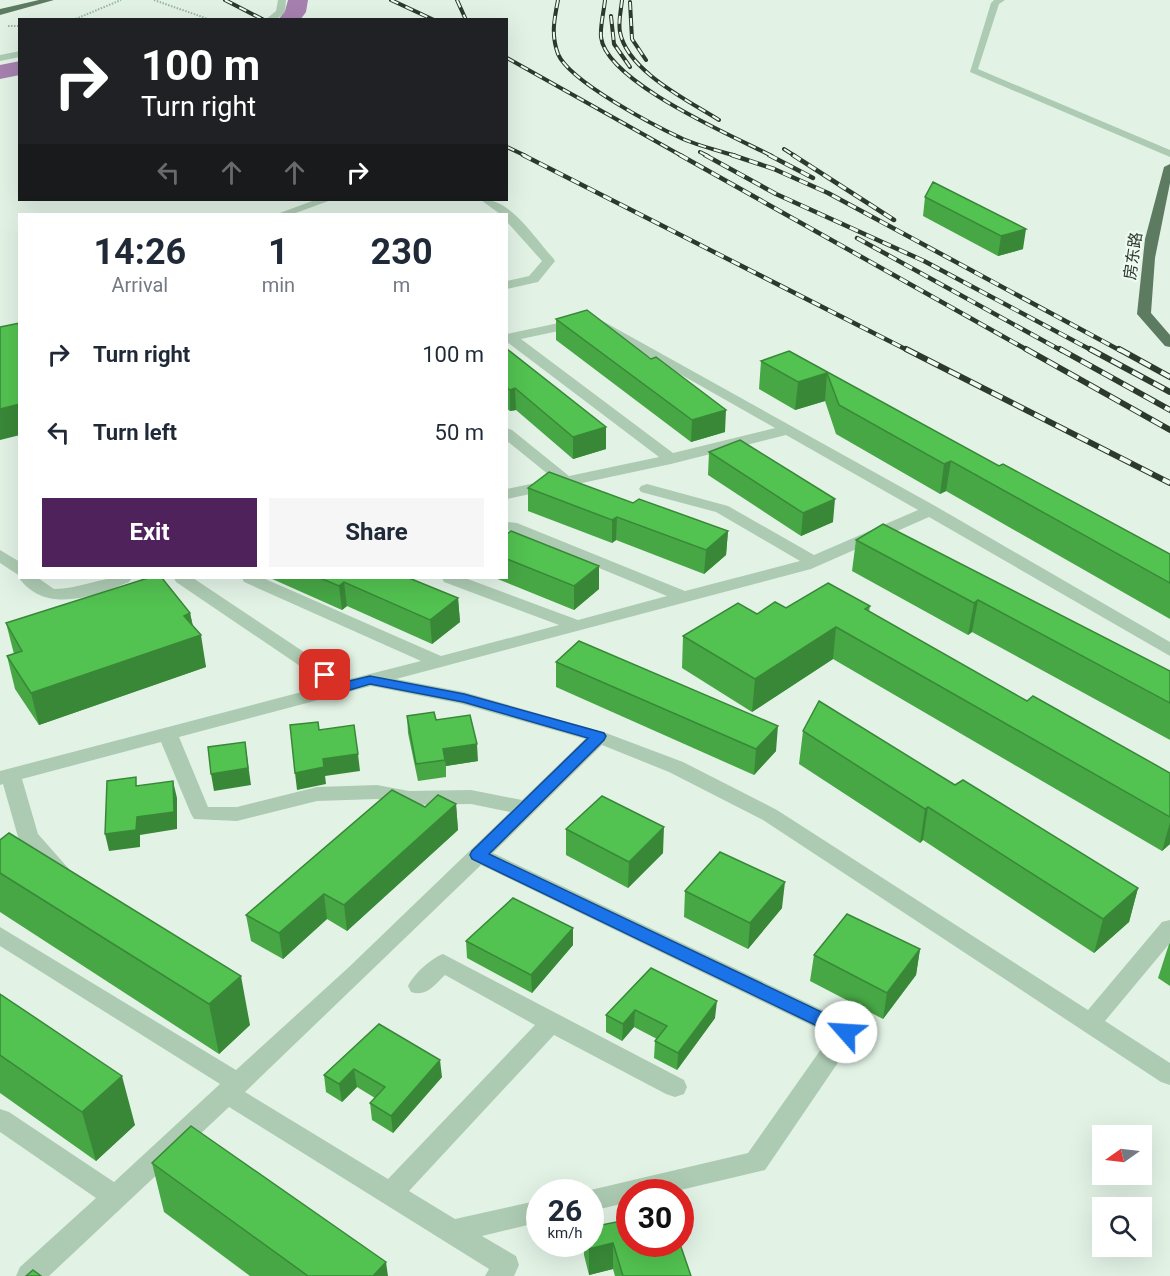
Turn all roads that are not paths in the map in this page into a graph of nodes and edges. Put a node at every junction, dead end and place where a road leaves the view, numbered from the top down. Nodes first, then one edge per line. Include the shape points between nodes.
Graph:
1 (30, 0) edge
2 (50, 0) edge
3 (282, 0) edge
4 (1001, 0) edge
5 (0, 8) edge
6 (0, 12) edge
7 (272, 18) edge
8 (18, 54) edge
9 (0, 58) edge
10 (1170, 154) edge
11 (1170, 167) edge
12 (322, 201) edge
13 (488, 201) edge
14 (286, 213) edge
15 (504, 213) edge
16 (508, 216) edge
17 (508, 285) edge
18 (509, 338) edge
19 (1170, 343) edge
20 (786, 430) junction
21 (508, 434) edge
22 (671, 459) junction
23 (566, 481) junction
24 (646, 489) dead end
25 (508, 494) edge
26 (931, 510) junction
27 (512, 526) dead end
28 (0, 555) edge
29 (813, 561) junction
30 (18, 569) edge
31 (29, 579) edge
32 (120, 579) edge
33 (183, 579) edge
34 (252, 579) edge
35 (453, 579) edge
36 (684, 597) junction
37 (576, 625) junction
38 (1170, 650) edge
39 (440, 662) junction
40 (370, 680) junction
41 (343, 687) junction
42 (168, 734) junction
43 (598, 736) junction
44 (6, 777) edge
45 (526, 808) junction
46 (478, 855) junction
47 (58, 869) edge
48 (1170, 928) edge
49 (0, 934) edge
50 (419, 986) dead end
51 (551, 1023) junction
52 (1090, 1023) junction
53 (1170, 1075) edge
54 (675, 1087) dead end
55 (233, 1088) junction
56 (0, 1119) edge
57 (390, 1194) junction
58 (116, 1197) junction
59 (604, 1197) edge
60 (526, 1214) edge
61 (450, 1232) junction
62 (30, 1276) edge
63 (499, 1276) edge

1 - 5 main road
2 - 6 main road
3 - 7 street via 280,12
4 - 10 street via 995,3 973,70
8 - 9 street
11 - 19 main road, 房东路 via 1146,273 1144,314
12 - 14 street
13 - 15 street
16 - 17 street via 549,261 533,279
18 - 20 street via 599,322
18 - 22 street
20 - 22 street
20 - 26 street
21 - 23 street
22 - 23 street
23 - 25 street
24 - 29 street via 722,509
26 - 29 street
26 - 38 street
27 - 36 street
28 - 30 street
29 - 36 street
31 - 32 street via 48,593 60,594
33 - 41 street
34 - 39 street
35 - 37 street
36 - 37 street
37 - 39 street
39 - 40 street
40 - 41 street
40 - 43 street via 464,698
41 - 42 street
42 - 44 street
42 - 45 street via 201,814 237,814 317,794 377,792 410,798 471,797
43 - 45 street
43 - 52 street via 676,767 770,815
44 - 47 street via 28,837
45 - 46 street
46 - 55 street
46 - 59 street via 846,1032 756,1162
48 - 52 street
49 - 55 street
50 - 51 street via 443,963
51 - 54 street
51 - 57 street
52 - 53 street
55 - 57 street
55 - 58 street
56 - 58 street
57 - 61 street
58 - 62 street
60 - 61 street
61 - 63 street via 506,1265

